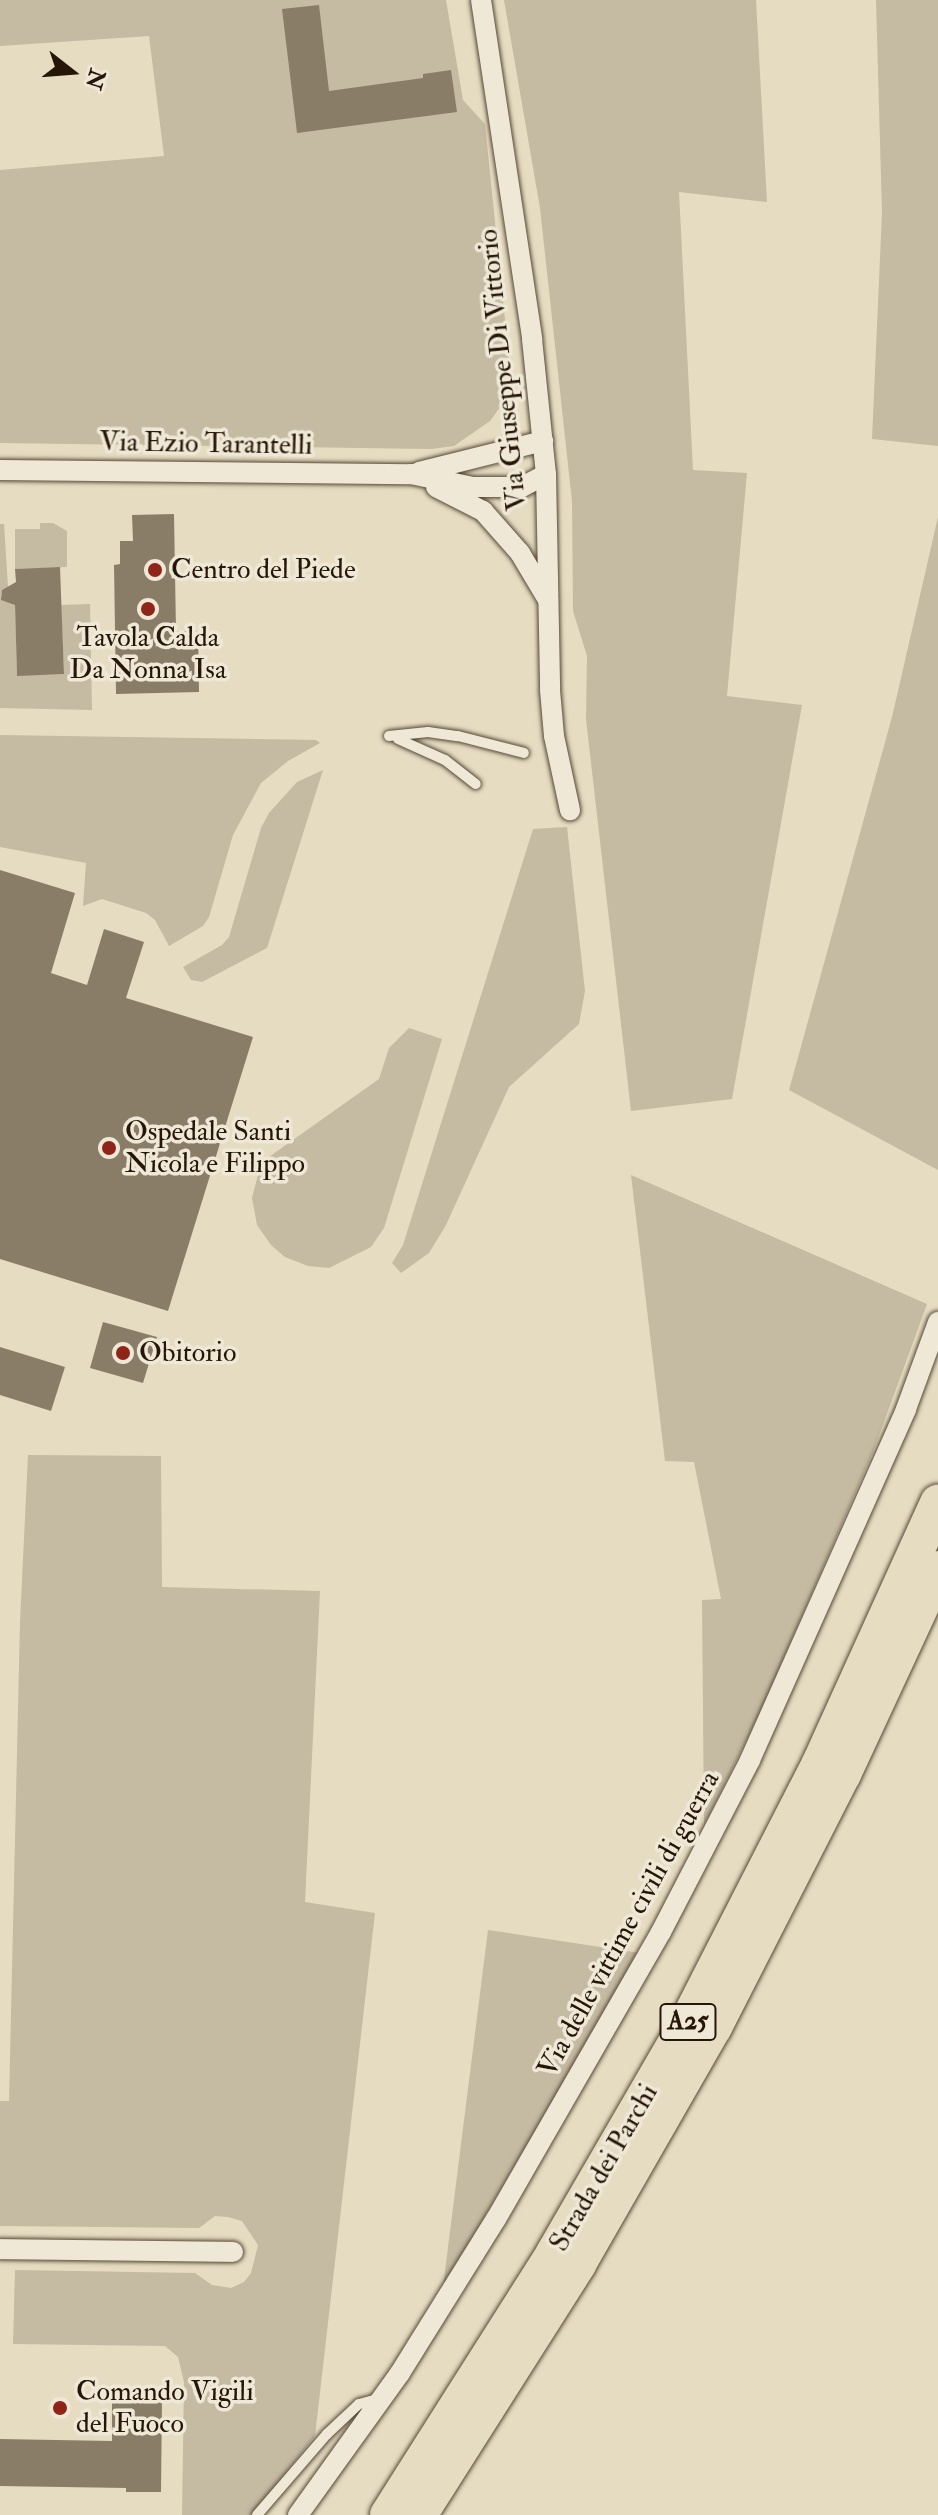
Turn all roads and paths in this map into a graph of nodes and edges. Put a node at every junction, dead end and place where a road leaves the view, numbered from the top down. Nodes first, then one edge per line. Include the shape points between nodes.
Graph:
1 (481, 0) edge
2 (543, 441) junction
3 (0, 470) edge
4 (411, 474) junction
5 (546, 474) junction
6 (548, 600) junction
7 (524, 753) dead end
8 (476, 784) dead end
9 (570, 810) dead end
10 (938, 1322) edge
11 (938, 1503) edge
12 (938, 1569) edge
13 (0, 2249) edge
14 (233, 2252) dead end
15 (383, 2398) junction
16 (257, 2515) edge
17 (298, 2515) edge
18 (388, 2515) edge
19 (419, 2515) edge

1 - 2 street, Via Giuseppe Di Vittorio
2 - 4 street
2 - 5 street, Via Giuseppe Di Vittorio
3 - 4 street, Via Ezio Tarantelli
4 - 5 street via 485,487 522,487
4 - 6 street via 483,511 520,553
5 - 6 street, Via Giuseppe Di Vittorio
6 - 9 street, Via Giuseppe Di Vittorio via 554,736
7 - 8 lane via 428,732 389,736 445,760
10 - 15 street, Via delle vittime civili di guerra via 906,1409 743,1773 661,1932 496,2219
11 - 18 highway, Strada dei Parchi / A25 via 820,1763 686,2025 554,2253
12 - 19 highway, Strada dei Parchi / A25 via 810,1842 707,2041 586,2251
13 - 14 street
15 - 16 lane via 359,2404
15 - 17 street, Via delle vittime civili di guerra

